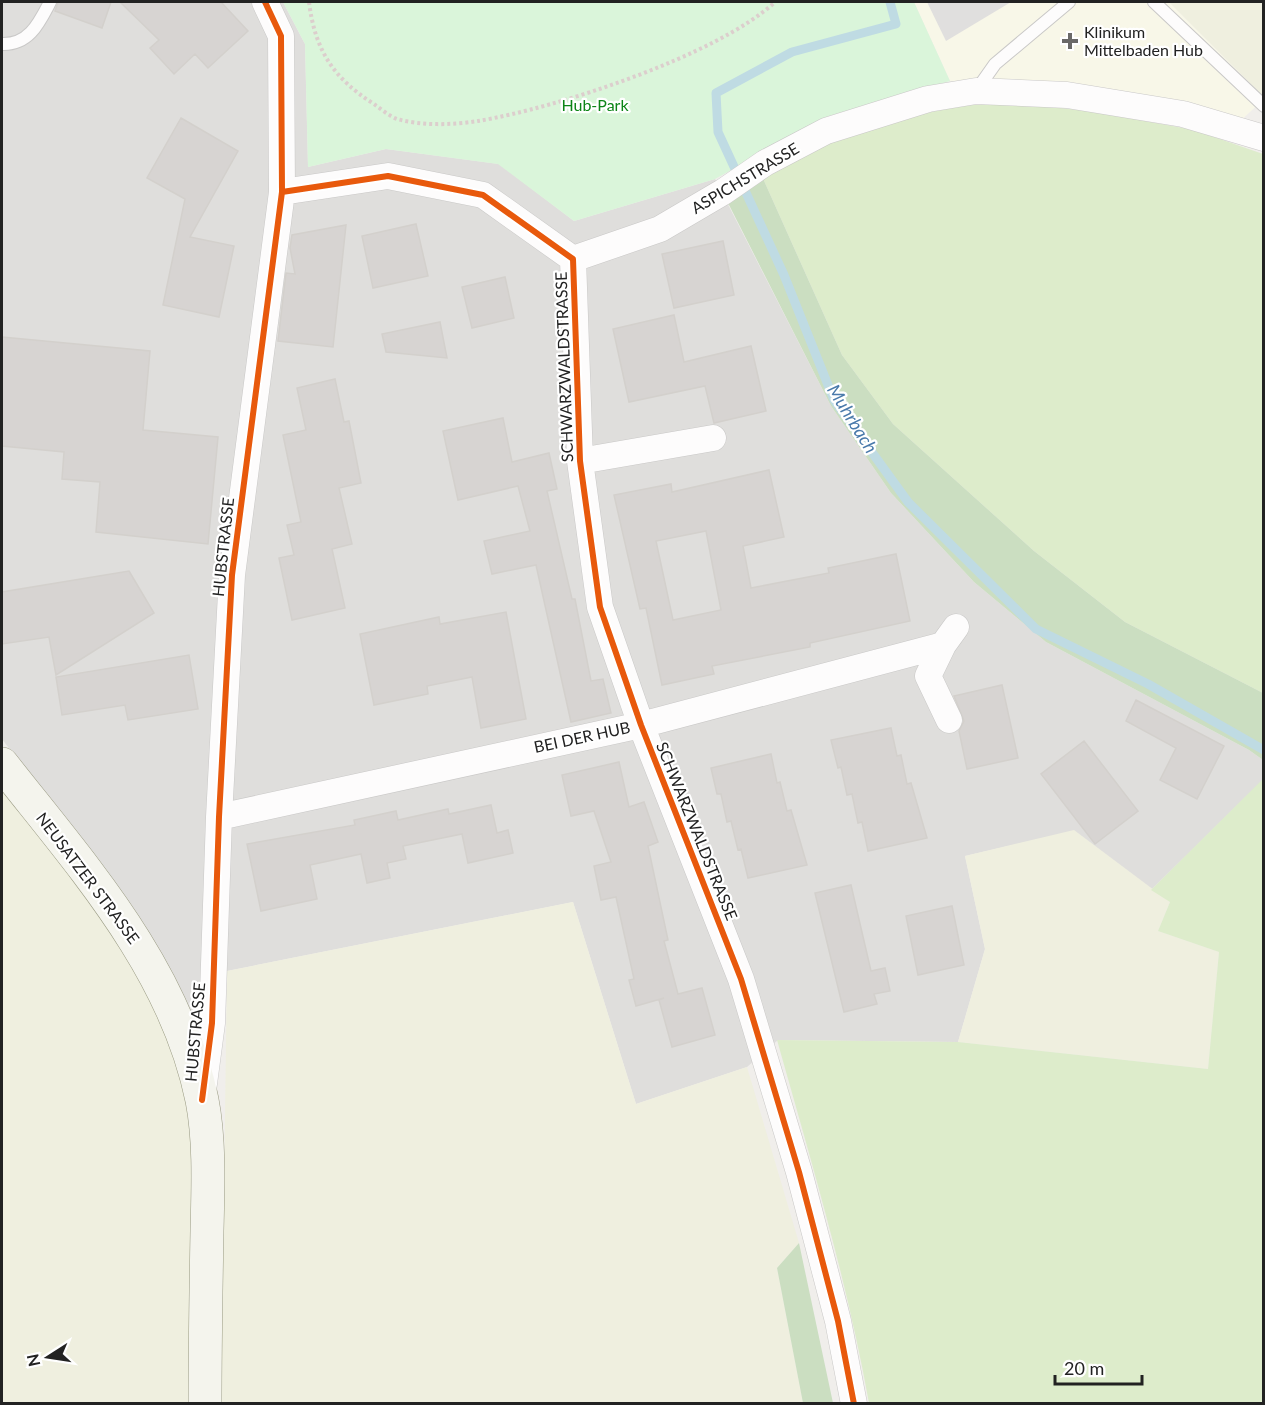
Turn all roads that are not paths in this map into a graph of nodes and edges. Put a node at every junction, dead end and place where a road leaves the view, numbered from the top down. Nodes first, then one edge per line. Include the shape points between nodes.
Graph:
1 (50, 2) edge
2 (265, 2) edge
3 (1069, 2) edge
4 (1154, 2) edge
5 (2, 45) edge
6 (976, 91) junction
7 (1263, 105) edge
8 (1263, 138) edge
9 (282, 192) junction
10 (573, 259) junction
11 (713, 438) dead end
12 (580, 461) junction
13 (949, 720) dead end
14 (641, 725) junction
15 (2, 764) edge
16 (219, 817) junction
17 (202, 1100) junction
18 (205, 1404) edge
19 (854, 1404) edge

1 - 5 lane via 34,32 12,45
2 - 9 street, HUBSTRASSE via 281,36
3 - 6 lane via 995,64
4 - 7 lane
6 - 8 street, ASPICHSTRASSE via 1066,95 1171,112
6 - 10 street, ASPICHSTRASSE via 928,99 826,131 765,163 660,229
9 - 10 street via 388,176 483,195
9 - 16 street, HUBSTRASSE via 232,575
10 - 12 street, SCHWARZWALDSTRASSE
11 - 12 street, SCHWARZWALDSTRASSE
12 - 14 street, SCHWARZWALDSTRASSE via 600,607
13 - 14 street, BEI DER HUB via 928,676 949,636
14 - 16 street, BEI DER HUB
14 - 19 street, SCHWARZWALDSTRASSE via 741,979 799,1172 838,1321
15 - 17 main road, NEUSATZER STRASSE via 102,892 145,956 179,1022
16 - 17 street, HUBSTRASSE via 212,1023
17 - 18 main road, HUBSTRASSE via 208,1181

